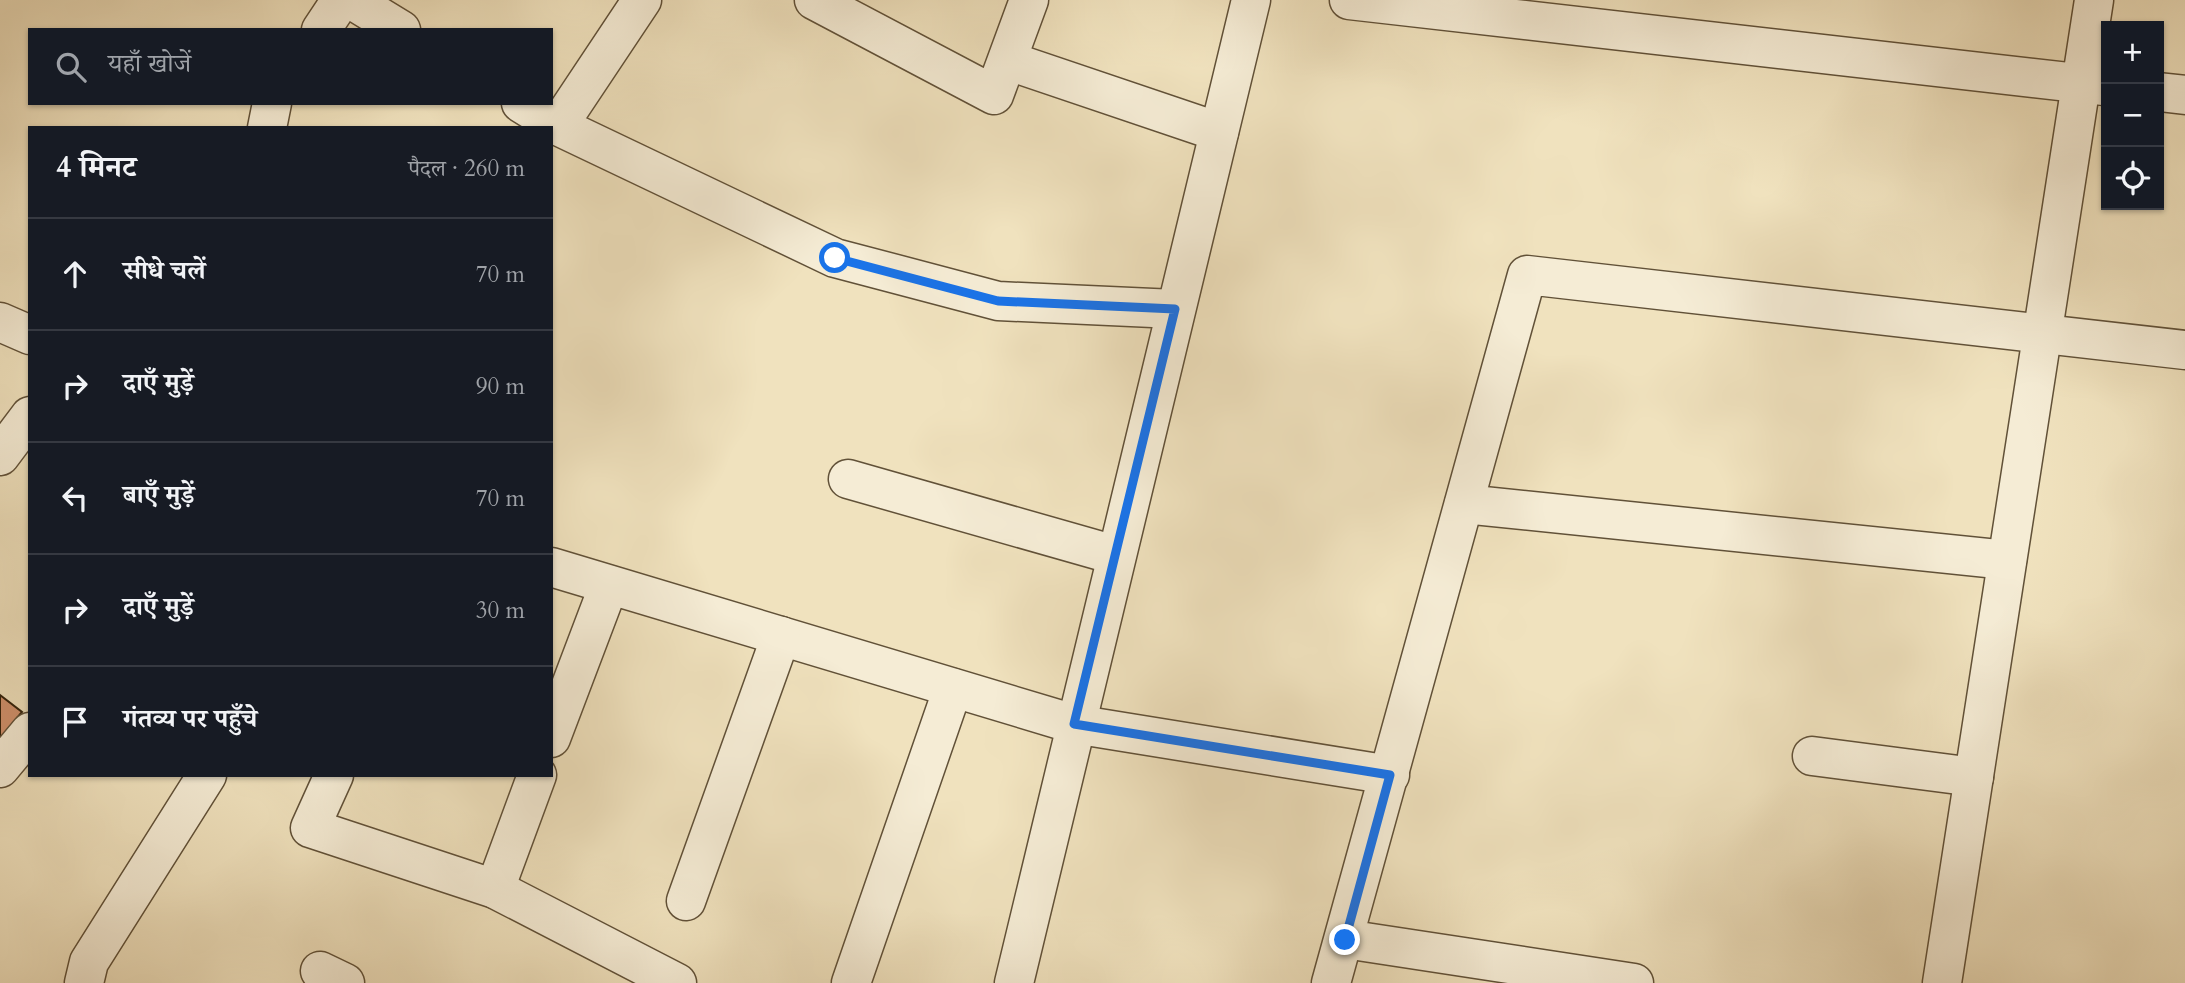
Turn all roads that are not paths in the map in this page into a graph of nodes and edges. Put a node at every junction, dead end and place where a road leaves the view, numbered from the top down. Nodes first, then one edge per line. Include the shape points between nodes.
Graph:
1 (341, 0) edge
2 (352, 0) edge
3 (642, 0) edge
4 (814, 0) edge
5 (1029, 0) edge
6 (1251, 0) edge
7 (2094, 0) edge
8 (1362, 1) edge
9 (1575, 12) edge
10 (322, 28) edge
11 (398, 28) edge
12 (1009, 61) junction
13 (2094, 85) edge
14 (2164, 93) edge
15 (2185, 95) edge
16 (553, 102) edge
17 (272, 105) edge
18 (539, 118) edge
19 (267, 126) edge
20 (1219, 132) junction
21 (1175, 309) junction
22 (0, 322) edge
23 (28, 334) edge
24 (2042, 334) junction
25 (2185, 350) edge
26 (28, 419) edge
27 (0, 456) edge
28 (848, 479) dead end
29 (1464, 504) junction
30 (1115, 555) junction
31 (2007, 561) junction
32 (553, 568) edge
33 (609, 585) junction
34 (782, 636) junction
35 (953, 688) junction
36 (1074, 724) junction
37 (553, 733) edge
38 (28, 734) edge
39 (1811, 756) dead end
40 (0, 768) edge
41 (1390, 775) junction
42 (206, 777) edge
43 (333, 777) edge
44 (536, 777) edge
45 (1974, 777) junction
46 (495, 888) junction
47 (686, 901) dead end
48 (1345, 940) junction
49 (87, 981) edge
50 (677, 983) edge
51 (851, 983) edge
52 (1014, 983) edge
53 (1331, 983) edge
54 (1633, 983) edge
55 (1942, 983) edge

1 - 10 street
2 - 11 street
3 - 16 street
4 - 12 street via 994,95
5 - 12 street
6 - 20 street
7 - 13 street
8 - 9 street
9 - 13 street
12 - 20 street
13 - 24 street
14 - 15 street
17 - 19 street
18 - 21 street via 835,258 998,301
20 - 21 street
21 - 30 street
22 - 23 street
24 - 25 street
24 - 29 street via 1527,275
24 - 31 street
26 - 27 street
28 - 30 street
29 - 31 street
29 - 41 street
30 - 36 street
31 - 45 street
32 - 33 street
33 - 34 street
33 - 37 street
34 - 35 street
34 - 47 street
35 - 36 street
35 - 51 street
36 - 41 street
36 - 52 street
38 - 40 street
39 - 45 street
41 - 48 street
42 - 49 street via 89,962
43 - 46 street via 310,828
44 - 46 street
45 - 55 street
46 - 50 street
48 - 53 street
48 - 54 street

